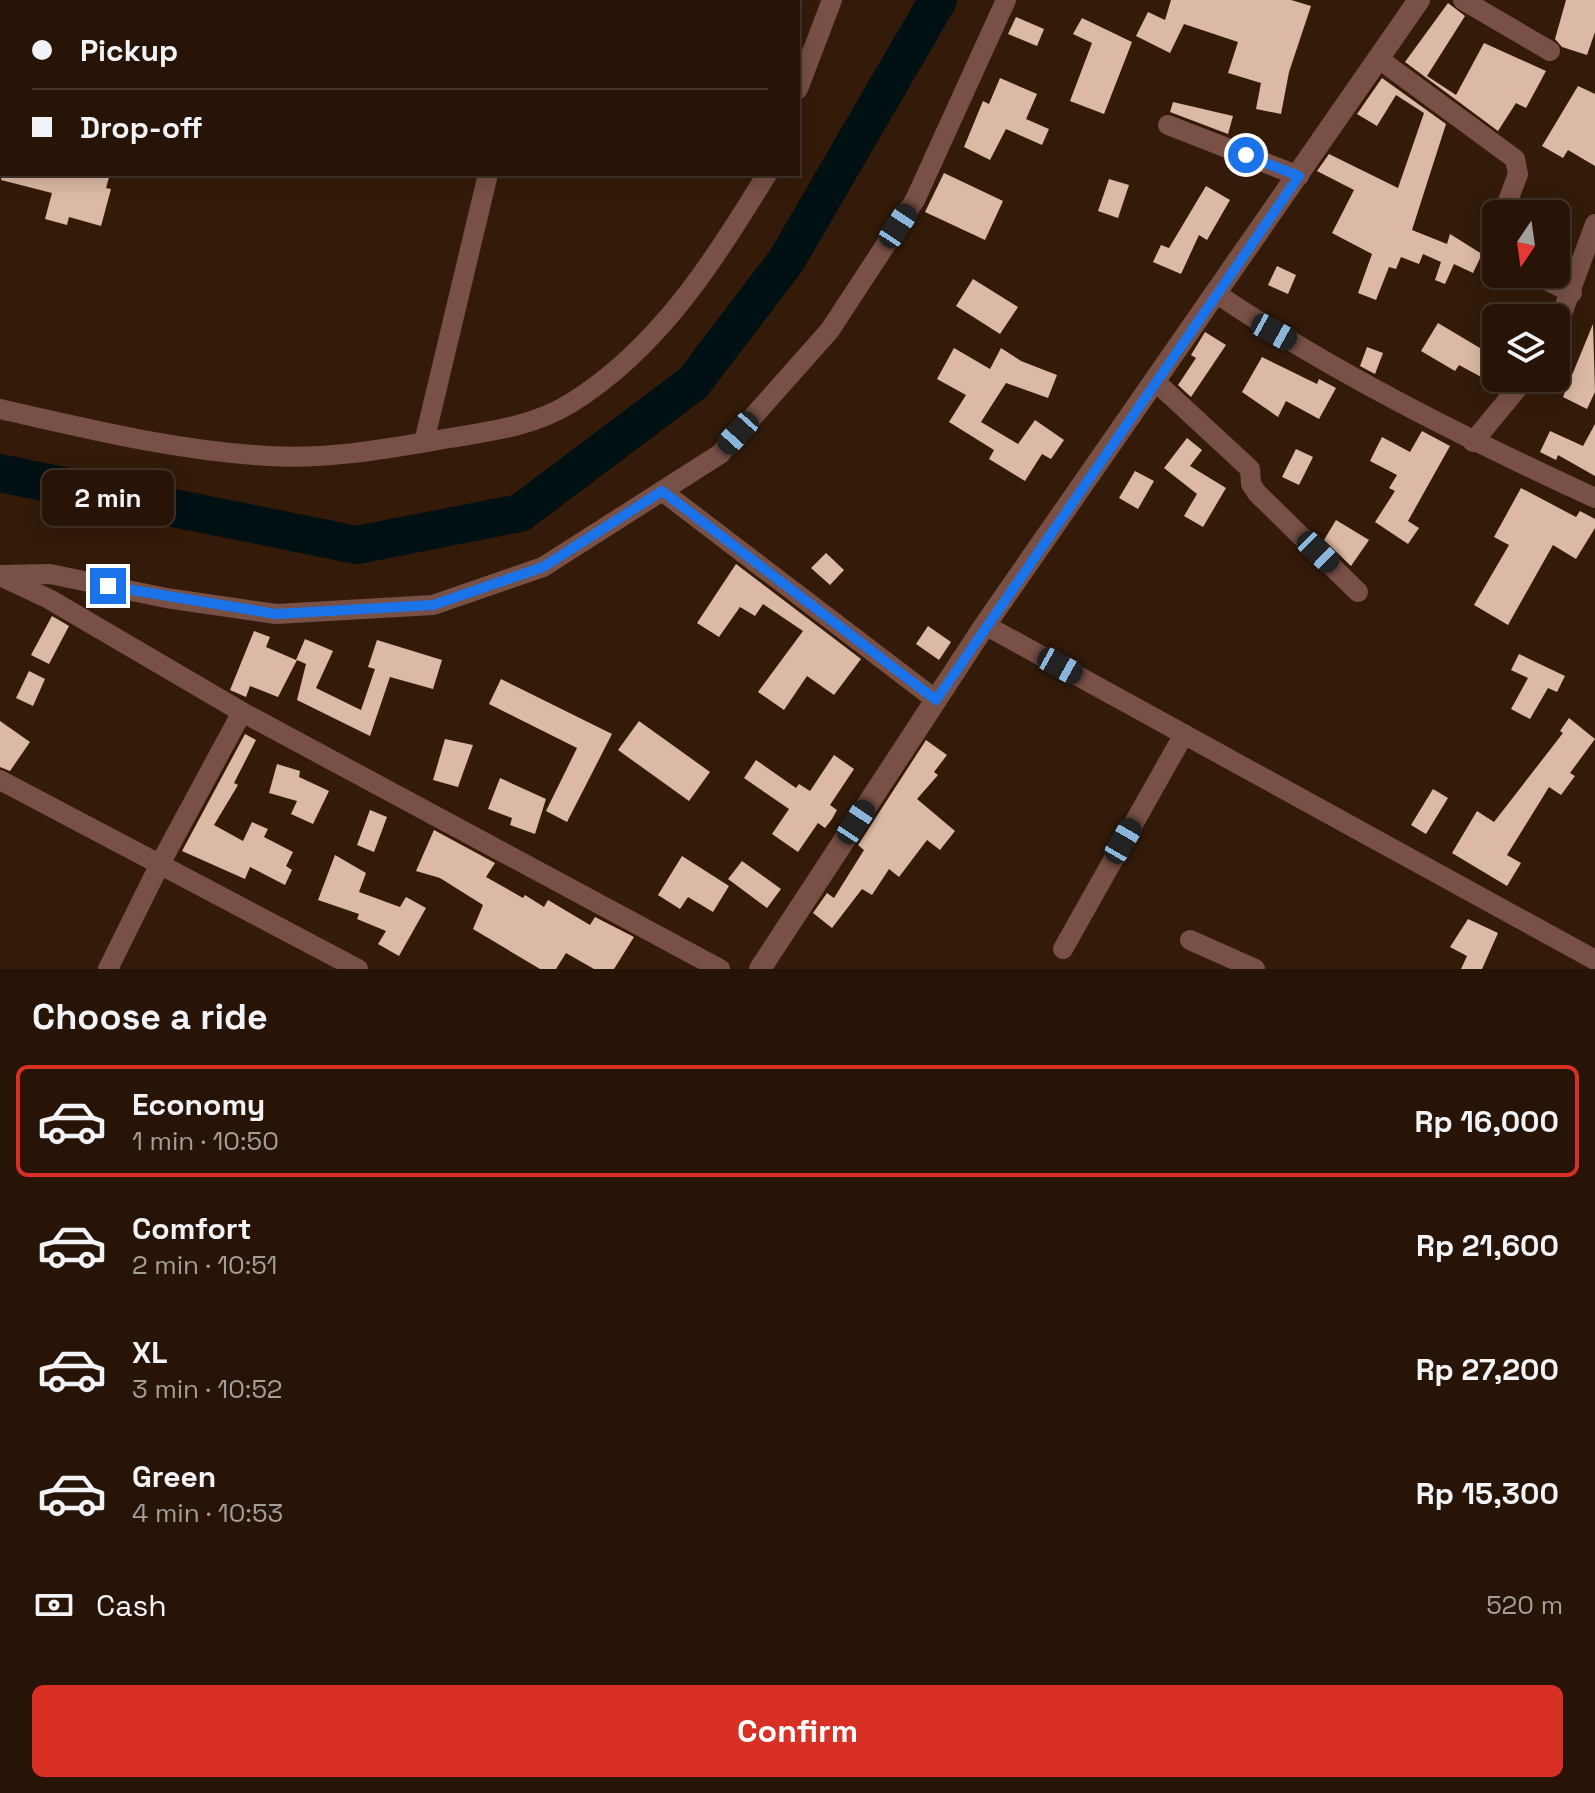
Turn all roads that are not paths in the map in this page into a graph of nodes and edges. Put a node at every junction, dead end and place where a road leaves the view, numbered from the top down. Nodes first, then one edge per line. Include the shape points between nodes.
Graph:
1 (832, 0) edge
2 (1006, 0) edge
3 (1419, 0) edge
4 (1463, 0) edge
5 (1550, 51) dead end
6 (804, 56) edge
7 (1379, 59) junction
8 (800, 78) edge
9 (1168, 125) dead end
10 (488, 176) edge
11 (766, 176) edge
12 (1299, 176) junction
13 (1508, 200) edge
14 (1595, 224) edge
15 (1582, 284) edge
16 (1217, 294) junction
17 (1570, 305) edge
18 (1156, 382) junction
19 (1514, 392) edge
20 (0, 409) edge
21 (424, 442) junction
22 (1473, 442) junction
23 (662, 491) junction
24 (1595, 498) edge
25 (1358, 592) dead end
26 (985, 625) junction
27 (936, 700) junction
28 (242, 712) junction
29 (1184, 734) junction
30 (0, 780) edge
31 (160, 864) junction
32 (1190, 940) dead end
33 (1063, 949) dead end
34 (1595, 960) edge
35 (108, 969) edge
36 (358, 969) edge
37 (720, 969) edge
38 (760, 969) edge
39 (1255, 969) edge

1 - 6 street
2 - 23 street via 915,200 830,330 720,454
3 - 7 street
4 - 5 street
6 - 8 street
7 - 12 street
7 - 13 street via 1515,159 1518,174
9 - 12 street
10 - 21 street
11 - 21 street via 727,239 661,327 607,377 545,417
12 - 16 street
14 - 15 street
15 - 17 street
16 - 18 street
16 - 22 street via 1274,332
18 - 25 street via 1250,469 1257,493
18 - 26 street
19 - 22 street
20 - 21 street via 134,439 269,456 326,456
22 - 24 street
23 - 27 street
23 - 28 street via 543,567 433,605 276,614 50,574 0,575
26 - 27 street
26 - 29 street
27 - 38 street
28 - 31 street
28 - 37 street
29 - 33 street
29 - 34 street
30 - 31 street
31 - 35 street
31 - 36 street
32 - 39 street

